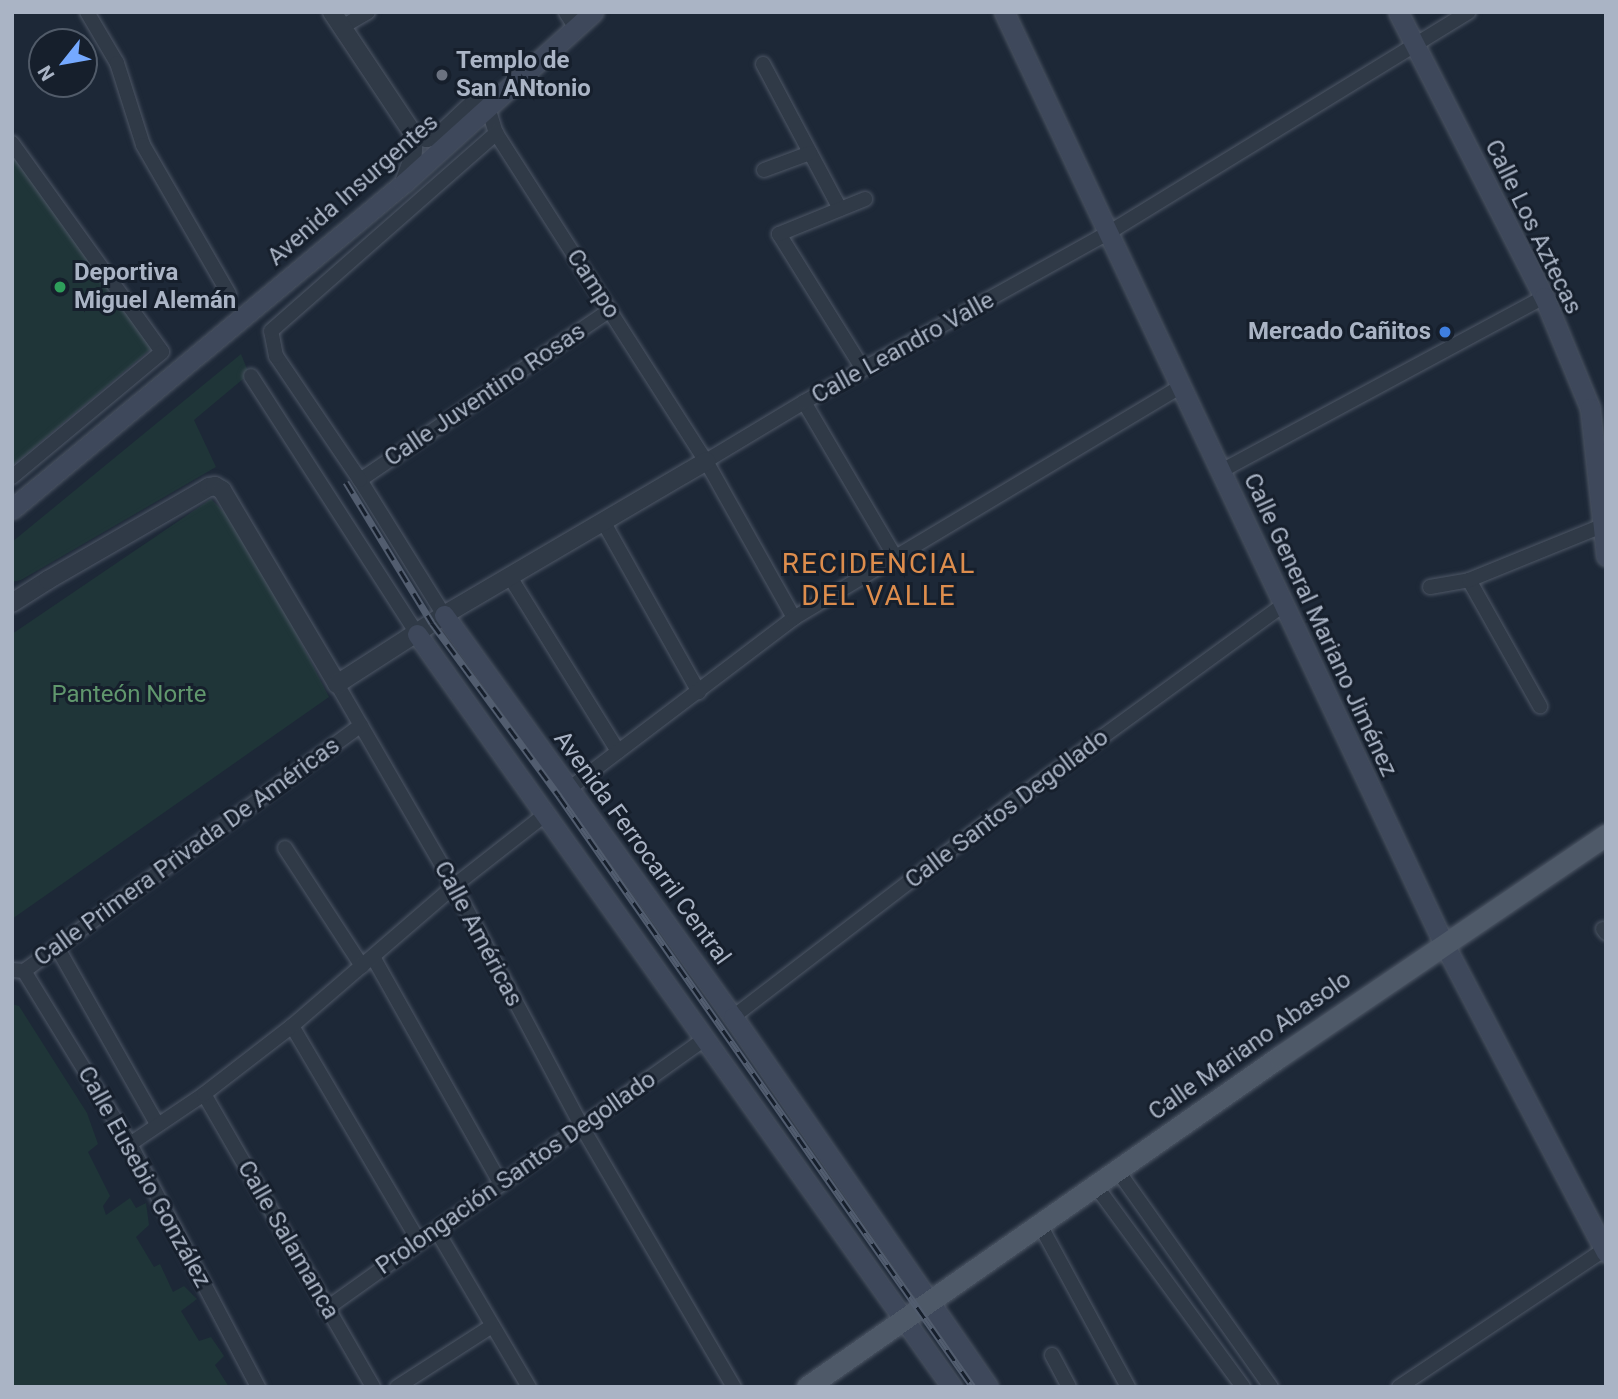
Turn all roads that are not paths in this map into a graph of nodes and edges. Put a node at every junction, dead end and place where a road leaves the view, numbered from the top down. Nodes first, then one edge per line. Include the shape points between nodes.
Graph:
1 (87, 12) edge
2 (368, 12) edge
3 (593, 12) edge
4 (1004, 12) edge
5 (1398, 12) edge
6 (1468, 12) edge
7 (573, 19) edge
8 (337, 20) edge
9 (1415, 46) junction
10 (762, 64) dead end
11 (487, 104) junction
12 (496, 133) junction
13 (414, 135) junction
14 (12, 143) edge
15 (810, 153) junction
16 (764, 170) dead end
17 (404, 183) junction
18 (865, 199) dead end
19 (840, 209) junction
20 (1108, 233) junction
21 (229, 294) dead end
22 (1544, 297) junction
23 (610, 310) junction
24 (863, 369) junction
25 (251, 376) dead end
26 (1181, 386) junction
27 (804, 402) junction
28 (706, 461) junction
29 (1221, 471) junction
30 (12, 477) edge
31 (360, 480) junction
32 (12, 509) edge
33 (604, 523) junction
34 (1602, 526) junction
35 (1606, 556) edge
36 (896, 558) junction
37 (510, 577) junction
38 (1469, 580) junction
39 (1430, 587) dead end
40 (16, 599) edge
41 (1283, 605) junction
42 (443, 615) junction
43 (794, 618) junction
44 (417, 634) junction
45 (337, 684) junction
46 (699, 692) junction
47 (1540, 706) dead end
48 (360, 725) junction
49 (618, 751) junction
50 (570, 788) junction
51 (547, 813) junction
52 (1606, 835) edge
53 (285, 848) dead end
54 (454, 886) junction
55 (1444, 944) junction
56 (57, 947) junction
57 (368, 962) junction
58 (18, 971) edge
59 (733, 1017) junction
60 (292, 1026) junction
61 (706, 1038) junction
62 (204, 1094) junction
63 (157, 1124) junction
64 (582, 1127) junction
65 (130, 1144) junction
66 (1118, 1171) junction
67 (500, 1184) junction
68 (1096, 1185) junction
69 (1039, 1223) junction
70 (437, 1231) junction
71 (419, 1242) junction
72 (1605, 1251) edge
73 (928, 1304) junction
74 (326, 1309) junction
75 (903, 1320) junction
76 (492, 1326) junction
77 (1052, 1355) dead end
78 (258, 1387) edge
79 (373, 1387) edge
80 (397, 1387) edge
81 (529, 1387) edge
82 (734, 1387) edge
83 (807, 1387) edge
84 (952, 1387) edge
85 (988, 1387) edge
86 (1069, 1387) edge
87 (1128, 1387) edge
88 (1243, 1387) edge
89 (1271, 1387) edge
90 (1399, 1387) edge

1 - 21 street via 117,63 143,145
2 - 8 street
3 - 7 main road, Avenida Insurgentes
4 - 20 main road, Calle General Mariano Jiménez
5 - 9 main road, Calle Los Aztecas
6 - 9 street, Calle Leandro Valle
7 - 11 main road, Avenida Insurgentes
8 - 13 street
9 - 20 street, Calle Leandro Valle
9 - 22 main road, Calle Los Aztecas
10 - 15 street
11 - 12 street, Campo
11 - 13 street via 474,103 440,135
11 - 17 main road, Avenida Insurgentes
12 - 23 street, Campo
12 - 31 street, Avenida Ferrocarril Central via 271,331 276,356
13 - 17 street
14 - 30 street via 162,352
15 - 16 street
15 - 19 street
17 - 32 main road, Avenida Insurgentes
18 - 19 street
19 - 24 street via 779,234
20 - 24 street, Calle Leandro Valle
20 - 26 main road, Calle General Mariano Jiménez
22 - 29 street
22 - 34 main road, Calle Los Aztecas via 1590,408
23 - 28 street, Campo
23 - 31 street, Calle Juventino Rosas
24 - 27 street, Calle Leandro Valle
25 - 44 street
26 - 29 main road, Calle General Mariano Jiménez
26 - 36 street
27 - 28 street, Calle Leandro Valle
27 - 36 street
28 - 33 street, Calle Leandro Valle
28 - 43 street, Campo
29 - 41 main road, Calle General Mariano Jiménez
31 - 42 street, Avenida Ferrocarril Central
33 - 37 street, Calle Leandro Valle
33 - 46 street
34 - 35 main road, Calle Los Aztecas
34 - 38 street
36 - 43 street
37 - 42 street, Calle Leandro Valle
37 - 49 street
38 - 39 street
38 - 47 street
40 - 45 street, Calle Américas via 215,486 222,490
41 - 55 main road, Calle General Mariano Jiménez
41 - 59 street, Calle Santos Degollado via 1028,791
42 - 44 street, Calle Leandro Valle
42 - 50 main road, Avenida Ferrocarril Central
43 - 46 street
44 - 45 street, Calle Leandro Valle
44 - 51 main road
45 - 48 street, Calle Américas
46 - 49 street
48 - 54 street, Calle Américas
48 - 56 street, Calle Primera Privada De Américas
49 - 50 street
50 - 59 main road, Avenida Ferrocarril Central
51 - 54 street
51 - 61 main road
52 - 55 main road, Calle Mariano Abasolo
53 - 57 street
54 - 57 street
54 - 64 street, Calle Américas
55 - 66 main road, Calle Mariano Abasolo
55 - 72 main road, Calle General Mariano Jiménez
56 - 58 street, Calle Primera Privada De Américas
56 - 63 street
57 - 60 street
57 - 67 street
58 - 65 street, Calle Eusebio González
59 - 73 main road, Avenida Ferrocarril Central
60 - 62 street
60 - 71 street
61 - 64 street, Prolongación Santos Degollado
61 - 75 main road
62 - 63 street
62 - 74 street, Calle Salamanca
63 - 65 street
64 - 67 street, Prolongación Santos Degollado
64 - 82 street, Calle Américas
65 - 78 street, Calle Eusebio González
66 - 68 main road, Calle Mariano Abasolo
66 - 89 street
67 - 70 street, Prolongación Santos Degollado
68 - 69 main road, Calle Mariano Abasolo
68 - 88 street
69 - 73 main road, Calle Mariano Abasolo
69 - 87 street
70 - 71 street, Prolongación Santos Degollado
70 - 76 street
71 - 74 street, Prolongación Santos Degollado
72 - 90 street
73 - 75 main road, Calle Mariano Abasolo
73 - 85 main road, Avenida Ferrocarril Central
74 - 79 street, Calle Salamanca
75 - 83 main road, Calle Mariano Abasolo
75 - 84 main road
76 - 80 street
76 - 81 street
77 - 86 street

